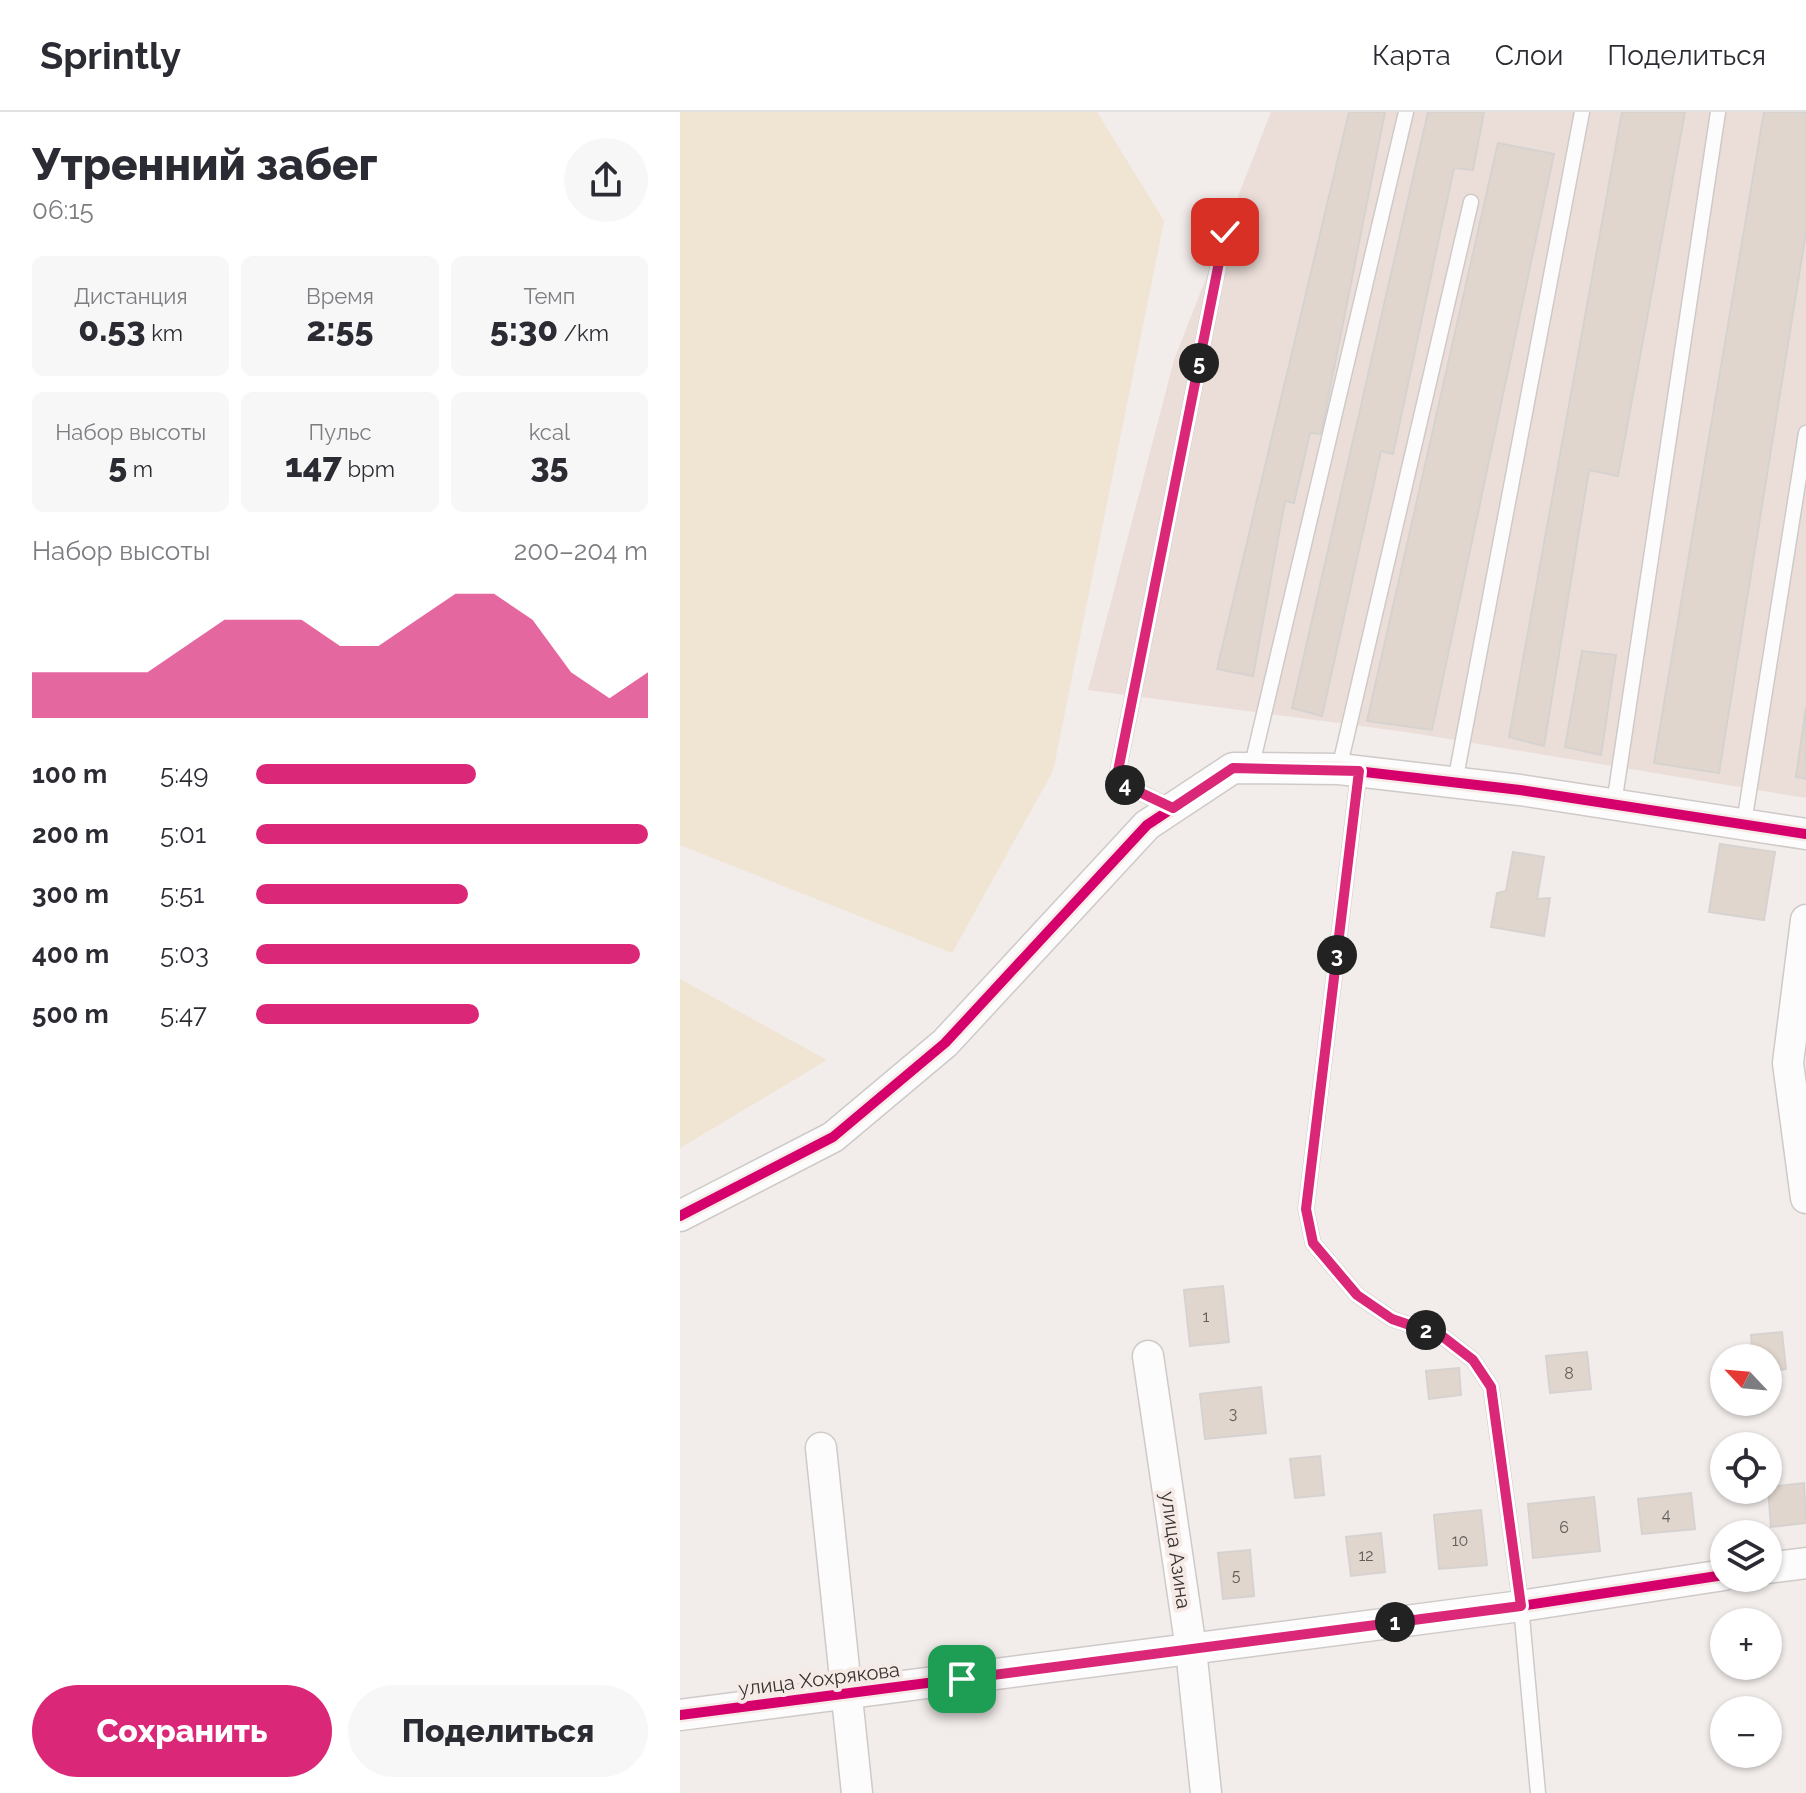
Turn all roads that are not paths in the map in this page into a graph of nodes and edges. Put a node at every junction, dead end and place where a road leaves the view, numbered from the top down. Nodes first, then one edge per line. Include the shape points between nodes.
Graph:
1 (1406, 112) edge
2 (1582, 112) edge
3 (1718, 112) edge
4 (1471, 202) dead end
5 (1225, 232) dead end
6 (1806, 433) edge
7 (1251, 769) junction
8 (1349, 770) junction
9 (1455, 782) junction
10 (1614, 804) junction
11 (1173, 808) junction
12 (1744, 823) junction
13 (1806, 834) edge
14 (1806, 920) edge
15 (1806, 1198) edge
16 (680, 1216) edge
17 (1148, 1356) dead end
18 (821, 1448) dead end
19 (1806, 1563) edge
20 (1782, 1566) edge
21 (1710, 1577) edge
22 (1521, 1606) junction
23 (1191, 1649) junction
24 (848, 1694) junction
25 (680, 1715) edge
26 (857, 1793) edge
27 (1206, 1793) edge
28 (1538, 1793) edge

1 - 7 lane
2 - 9 lane
3 - 10 lane
4 - 8 lane
5 - 11 lane via 1116,781
6 - 12 lane
7 - 8 street
7 - 11 street via 1233,768
8 - 9 street
8 - 22 lane via 1306,1209 1313,1243 1357,1295 1392,1319 1442,1336 1473,1360 1491,1387
9 - 10 street
10 - 12 street
11 - 16 street via 1147,825 945,1043 833,1137
12 - 13 street
14 - 15 street via 1788,1063
17 - 23 street, улица Азина
18 - 24 street
19 - 20 street
21 - 22 street, улица Хохрякова
22 - 23 street, улица Хохрякова
22 - 28 lane
23 - 24 street, улица Хохрякова
23 - 27 street, улица Азина
24 - 25 street, улица Хохрякова
24 - 26 street

